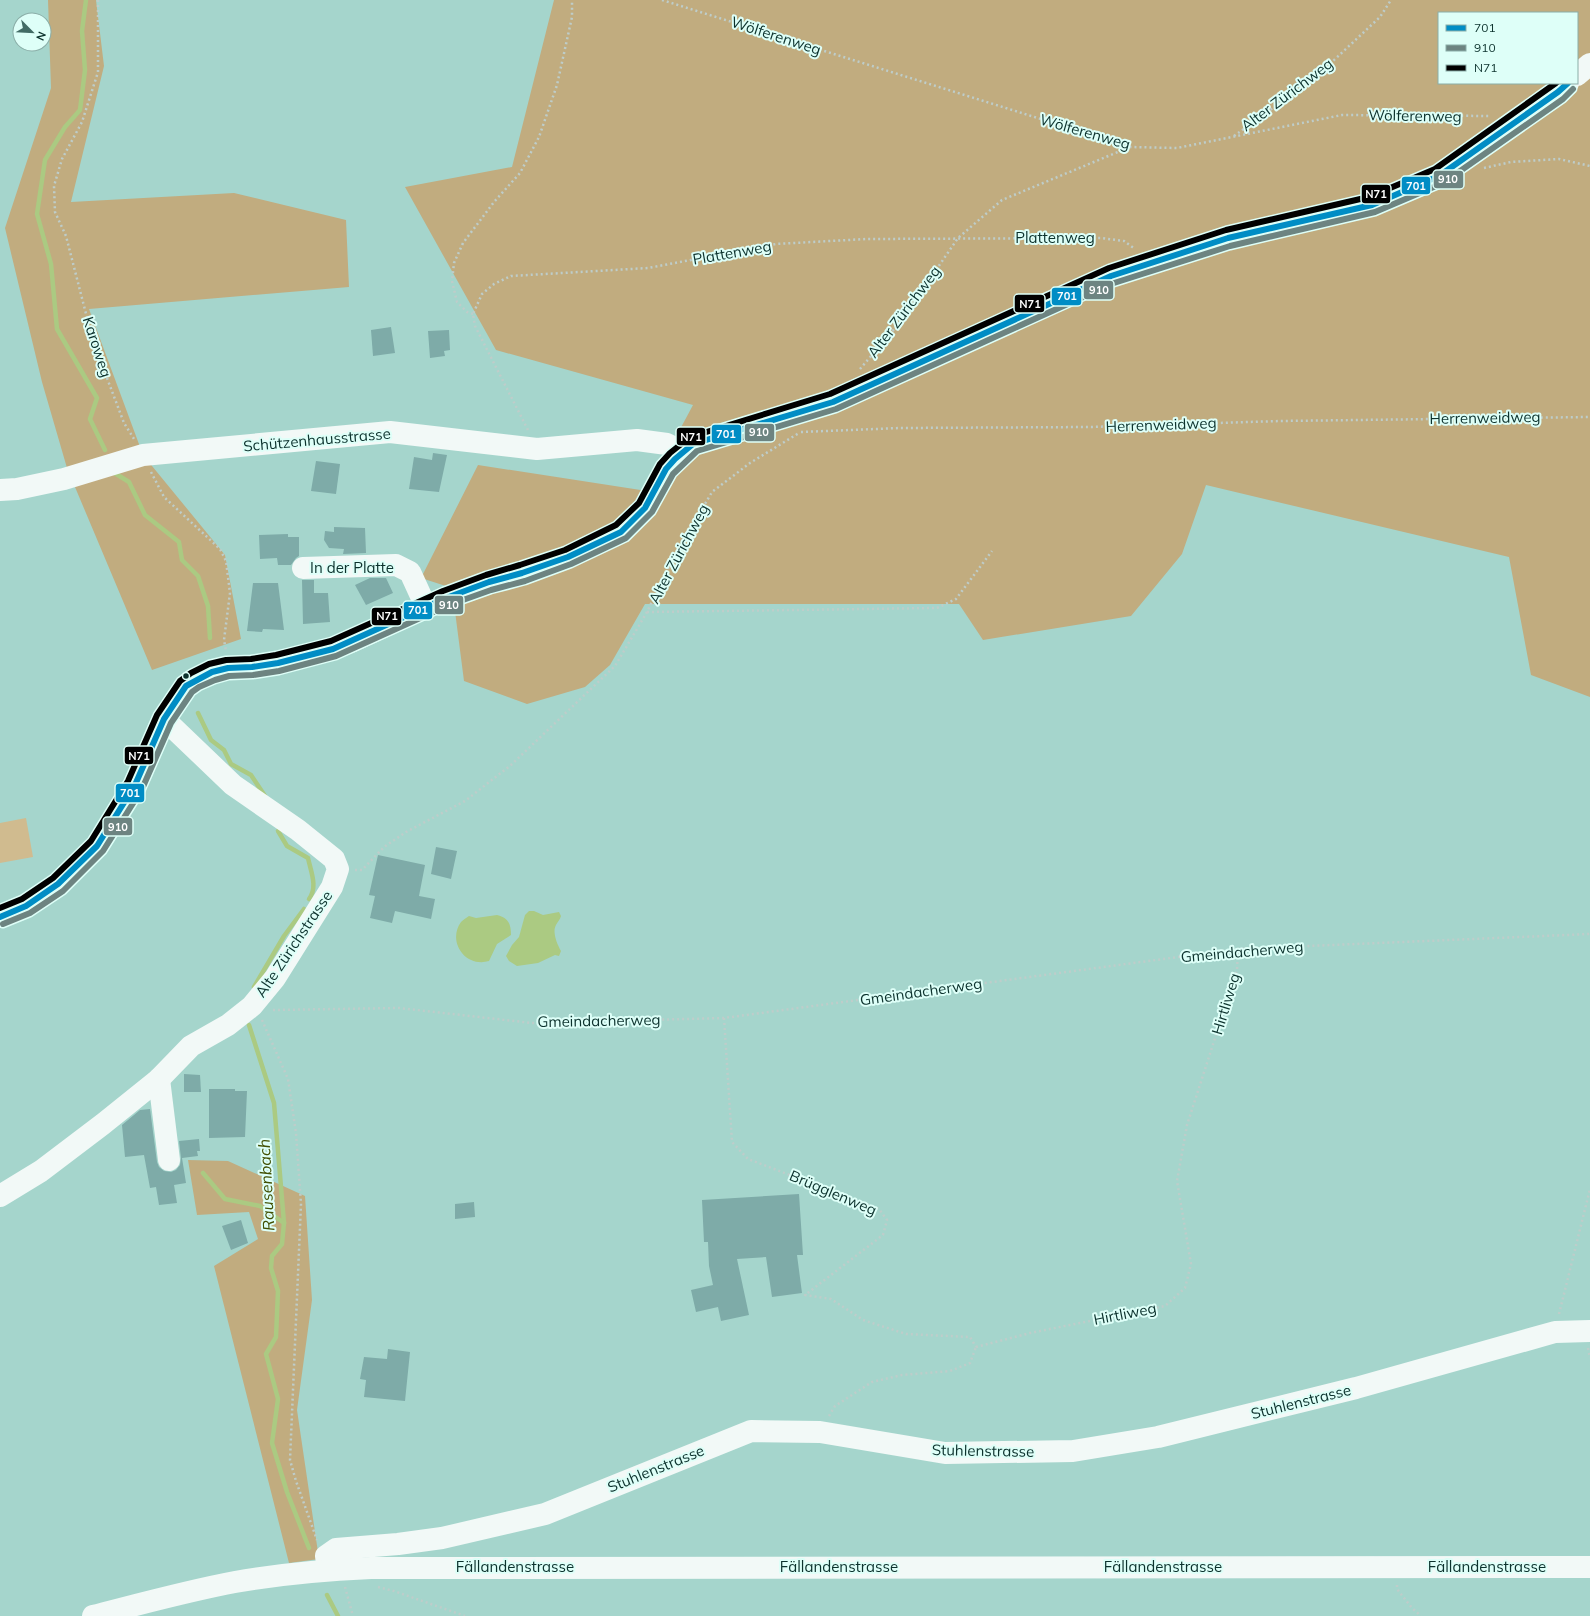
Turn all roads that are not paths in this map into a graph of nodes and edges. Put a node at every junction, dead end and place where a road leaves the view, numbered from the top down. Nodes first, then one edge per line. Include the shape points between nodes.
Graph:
1 (1590, 64) edge
2 (1578, 74) edge
3 (1567, 84) edge
4 (683, 452) junction
5 (0, 490) edge
6 (303, 568) dead end
7 (426, 607) junction
8 (164, 719) junction
9 (0, 917) edge
10 (159, 1079) junction
11 (169, 1160) dead end
12 (0, 1196) edge
13 (1590, 1331) edge
14 (327, 1563) junction
15 (1590, 1567) edge
16 (93, 1616) edge

1 - 2 street
3 - 4 street via 1439,176 1372,205 1228,238 1111,276 833,402 693,444
4 - 5 street, Schützenhausstrasse via 667,444 637,440 537,449 390,432 143,455 64,479
4 - 7 street via 666,469 644,508 621,532 568,557 490,582
6 - 7 street, In der Platte via 396,565 410,572
7 - 8 street via 334,648 278,663 212,672 186,686
8 - 9 street via 135,785 97,846 58,884 26,906
8 - 10 street, Alte Zürichstrasse via 233,786 298,830 334,859 338,869 332,887 316,913 275,978 252,1006 228,1025 191,1046
10 - 11 street
10 - 12 street, Alte Zürichstrasse via 41,1171
13 - 14 street, Stuhlenstrasse via 1555,1332 1356,1388 1181,1432 1073,1451 945,1453 820,1432 751,1431 545,1514 442,1538 336,1549
14 - 15 street, Fällandenstrasse via 419,1567
14 - 16 street, Fällandenstrasse via 189,1592

